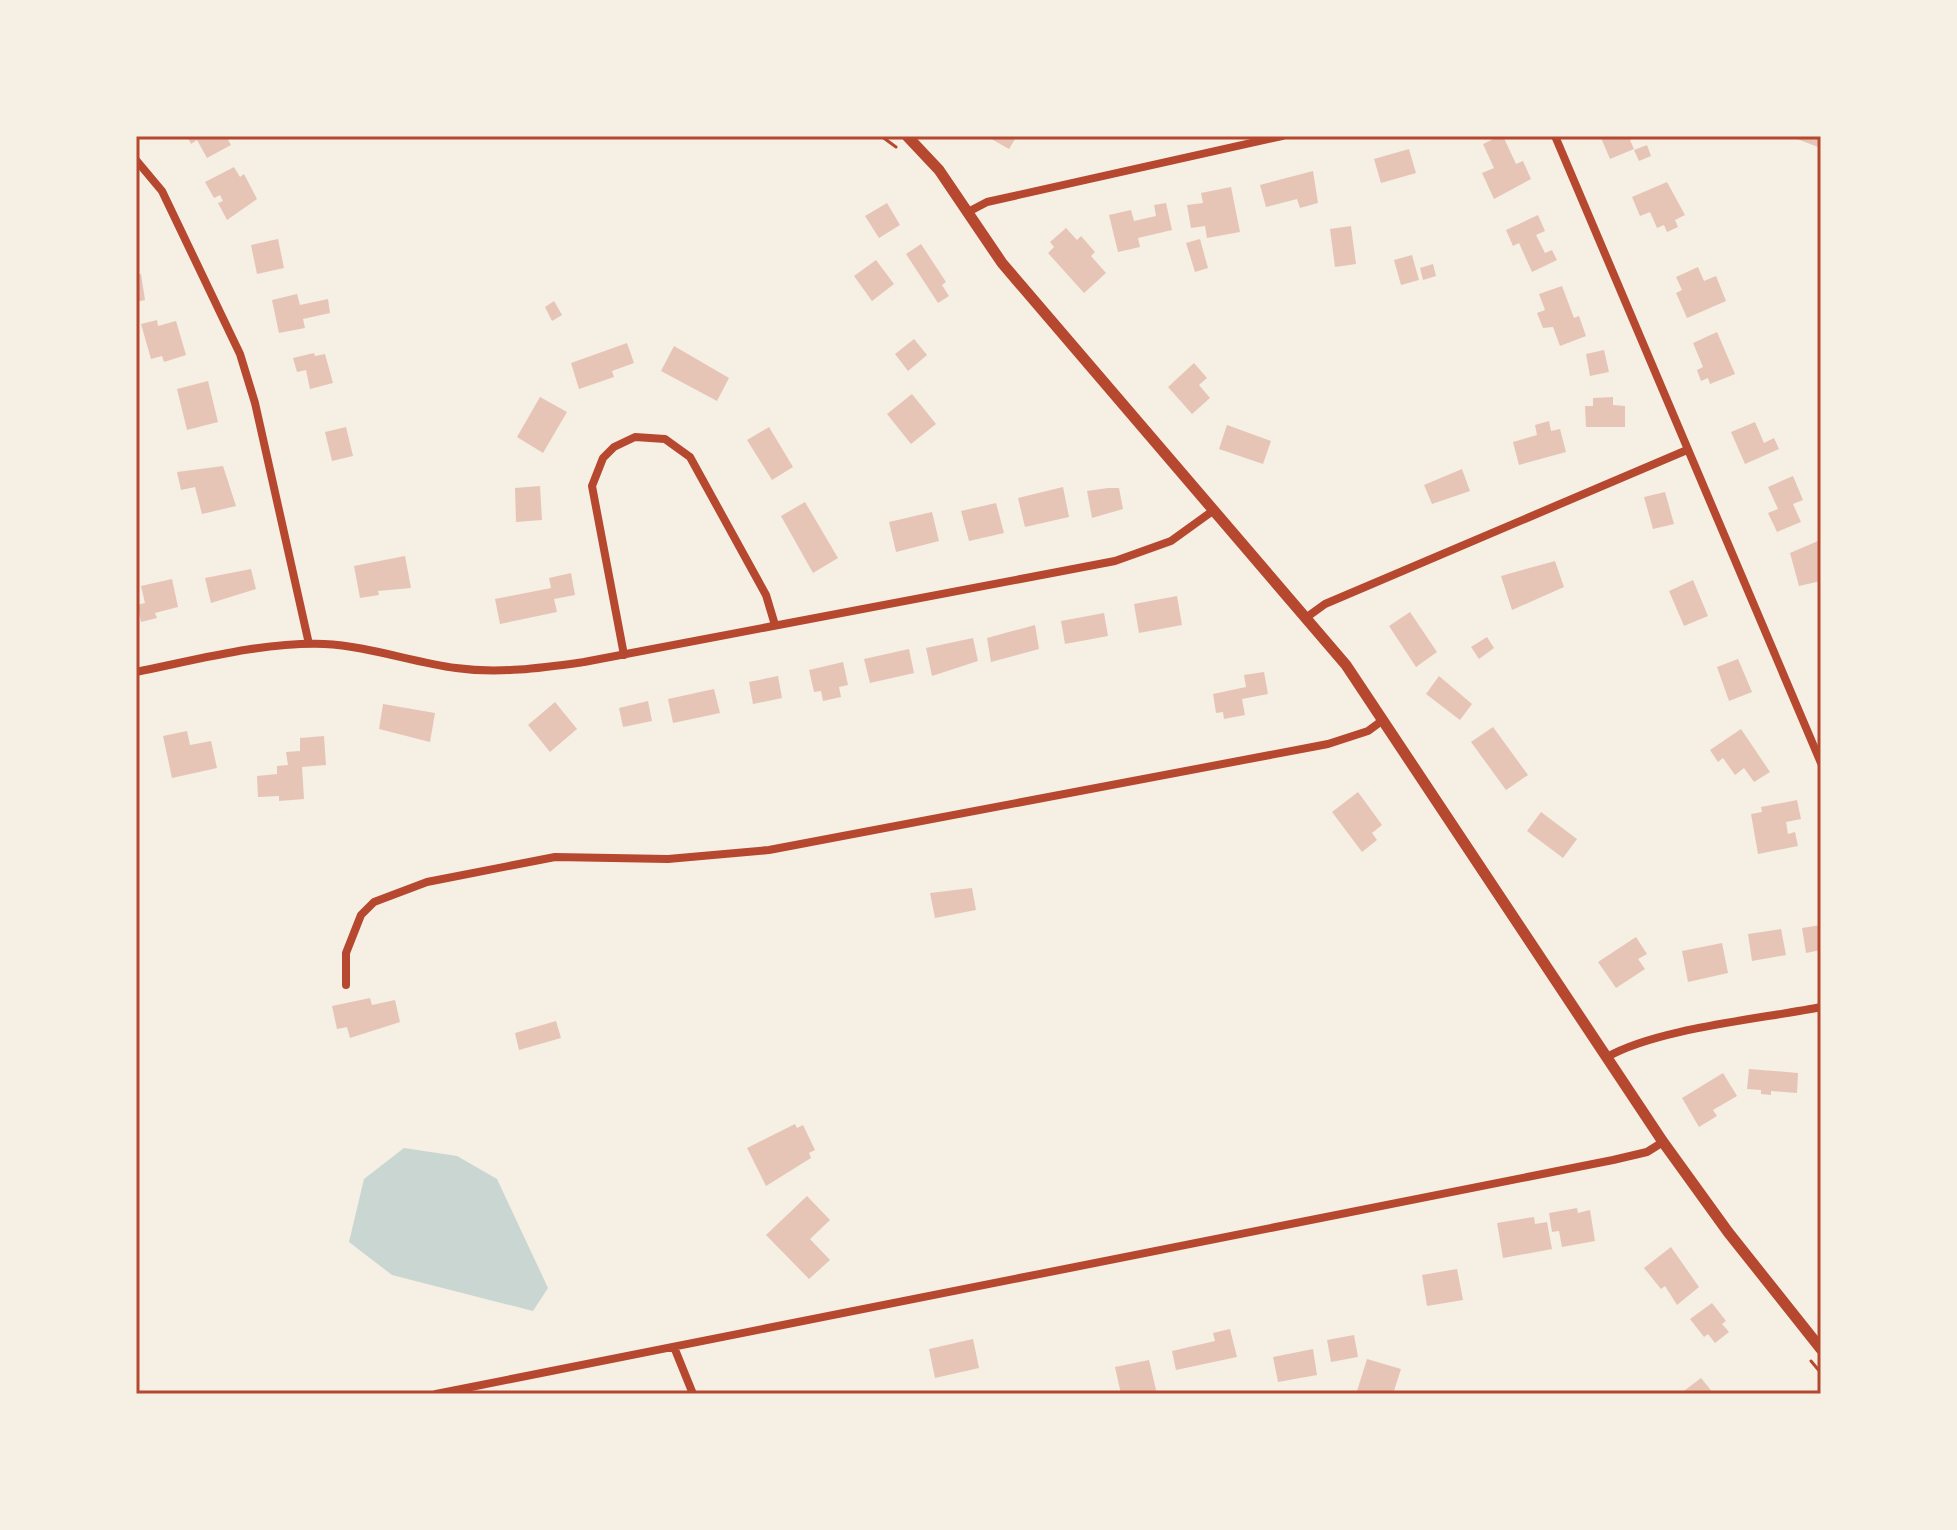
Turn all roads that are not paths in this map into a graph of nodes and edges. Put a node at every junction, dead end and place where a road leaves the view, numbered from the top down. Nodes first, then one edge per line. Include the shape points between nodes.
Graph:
1 (907, 136) edge
2 (1282, 136) edge
3 (1555, 136) edge
4 (136, 160) edge
5 (968, 212) junction
6 (1687, 450) junction
7 (1214, 510) junction
8 (1307, 617) junction
9 (775, 625) junction
10 (309, 644) junction
11 (624, 655) junction
12 (136, 672) edge
13 (1383, 720) junction
14 (1821, 763) edge
15 (346, 985) dead end
16 (1821, 1007) edge
17 (1607, 1057) junction
18 (1663, 1142) junction
19 (674, 1347) junction
20 (1821, 1349) edge
21 (436, 1394) edge
22 (693, 1394) edge

1 - 5 street
2 - 5 street via 987,202
3 - 6 street
4 - 10 street via 162,191 240,354
5 - 7 street via 1002,263
6 - 8 street via 1325,604
6 - 14 street
7 - 8 street
7 - 9 street via 1184,534 1131,557
8 - 13 street
9 - 11 street
9 - 11 street via 766,595 690,457 665,439 635,437 603,458 592,486
10 - 11 street via 485,671
10 - 12 street
13 - 15 street via 1368,731 1328,744 803,845 668,859 555,857 427,882 374,902 361,915 346,953
13 - 17 street
16 - 17 street via 1660,1038
17 - 18 street
18 - 19 street via 1613,1160
18 - 20 street
19 - 21 street
19 - 22 street

